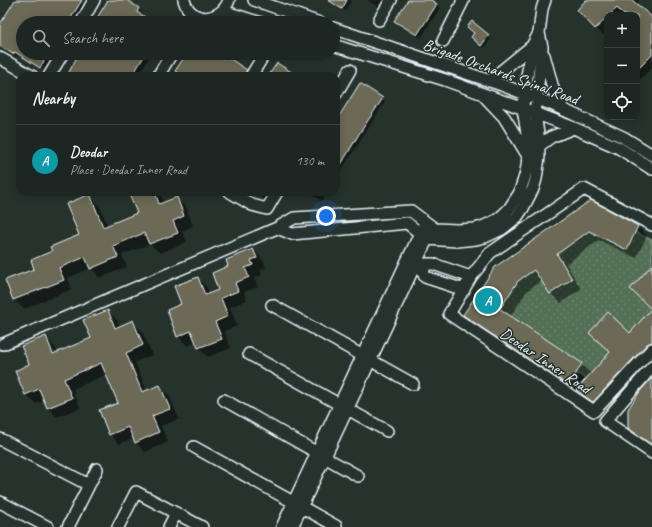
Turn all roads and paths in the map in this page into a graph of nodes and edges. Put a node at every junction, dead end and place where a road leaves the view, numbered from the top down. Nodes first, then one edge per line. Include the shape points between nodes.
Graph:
1 (94, 0) edge
2 (184, 0) edge
3 (229, 0) edge
4 (254, 0) edge
5 (391, 0) edge
6 (462, 0) edge
7 (545, 0) edge
8 (223, 11) junction
9 (84, 16) edge
10 (192, 16) edge
11 (217, 16) edge
12 (239, 16) edge
13 (300, 16) edge
14 (379, 20) dead end
15 (340, 30) edge
16 (443, 40) dead end
17 (537, 46) junction
18 (340, 47) edge
19 (0, 58) edge
20 (59, 60) edge
21 (168, 60) edge
22 (261, 60) edge
23 (350, 70) dead end
24 (25, 72) edge
25 (51, 72) edge
26 (160, 72) edge
27 (253, 72) edge
28 (490, 81) junction
29 (340, 87) edge
30 (482, 94) junction
31 (524, 94) junction
32 (536, 98) junction
33 (523, 109) junction
34 (563, 109) junction
35 (535, 113) junction
36 (574, 128) junction
37 (539, 146) junction
38 (652, 155) edge
39 (528, 156) junction
40 (652, 169) edge
41 (236, 196) edge
42 (275, 196) edge
43 (429, 225) junction
44 (652, 225) edge
45 (277, 228) junction
46 (424, 236) junction
47 (471, 277) junction
48 (464, 290) junction
49 (272, 305) dead end
50 (3, 344) dead end
51 (652, 348) edge
52 (249, 354) dead end
53 (366, 358) junction
54 (652, 366) edge
55 (413, 384) dead end
56 (224, 400) dead end
57 (344, 406) junction
58 (387, 430) dead end
59 (0, 439) edge
60 (194, 447) dead end
61 (652, 453) edge
62 (321, 455) junction
63 (97, 470) dead end
64 (358, 476) dead end
65 (89, 485) junction
66 (0, 502) edge
67 (297, 504) junction
68 (176, 513) junction
69 (336, 526) edge
70 (48, 527) edge
71 (68, 527) edge
72 (118, 527) edge
73 (170, 527) edge
74 (202, 527) edge
75 (282, 527) edge
76 (292, 527) edge

1 - 9 street
2 - 10 street
3 - 8 street
4 - 13 street
5 - 14 street
6 - 16 street
7 - 17 street
8 - 11 street
8 - 12 street
15 - 28 street, Brigade Orchards Spinal Road
17 - 28 street
17 - 31 street
17 - 32 street
17 - 34 street
18 - 30 street, Brigade Orchards Spinal Road
19 - 24 street
20 - 25 street
21 - 26 street
22 - 27 street
23 - 29 street
28 - 31 street, Brigade Orchards Spinal Road
30 - 33 street, Brigade Orchards Spinal Road
30 - 39 street via 504,117
31 - 32 street, Brigade Orchards Spinal Road
31 - 33 street
32 - 34 street, Brigade Orchards Spinal Road
32 - 35 street
33 - 35 street, Brigade Orchards Spinal Road
33 - 39 street via 528,136
34 - 38 street, Brigade Orchards Spinal Road via 623,137
35 - 36 street, Brigade Orchards Spinal Road
35 - 37 street
36 - 37 street via 550,137
36 - 40 street, Brigade Orchards Spinal Road via 619,148
37 - 46 street via 538,168 533,189 523,208 510,223 494,233 476,239 457,241
39 - 43 street via 520,189 503,215 489,224 474,228 435,229
41 - 42 street via 252,206 267,209
43 - 45 street via 411,211 294,218
43 - 46 street
44 - 47 street, Deodar Inner Road via 584,189 490,253
45 - 46 street via 292,234 407,223
45 - 50 street
46 - 53 street
47 - 48 street, Deodar Inner Road
47 - 48 street via 426,264 423,272 425,277
48 - 51 street, Deodar Inner Road via 449,314 594,411
49 - 53 street
52 - 57 street
53 - 55 street
53 - 57 street
54 - 61 street via 605,421
56 - 62 street
57 - 58 street
57 - 62 street
59 - 65 street
60 - 67 street
62 - 64 street
62 - 67 street
63 - 65 street
65 - 71 street
66 - 70 street
67 - 69 street
67 - 75 street
67 - 76 street
68 - 72 street via 136,492
68 - 73 street
68 - 74 street

